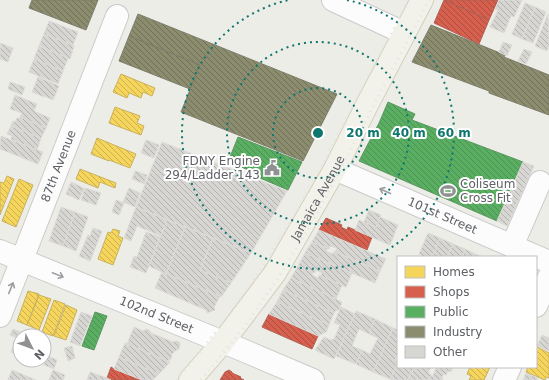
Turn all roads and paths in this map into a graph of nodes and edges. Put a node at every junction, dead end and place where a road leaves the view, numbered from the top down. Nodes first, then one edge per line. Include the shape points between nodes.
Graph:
1 (333, 0) edge
2 (422, 0) edge
3 (117, 16) dead end
4 (404, 33) junction
5 (335, 168) junction
6 (540, 182) dead end
7 (512, 246) junction
8 (0, 251) edge
9 (535, 256) edge
10 (537, 257) edge
11 (22, 260) junction
12 (549, 262) edge
13 (549, 277) edge
14 (537, 304) edge
15 (0, 316) edge
16 (223, 342) junction
17 (510, 368) edge
18 (190, 380) edge
19 (313, 380) edge
20 (504, 380) edge

1 - 4 street
2 - 4 main road, Jamaica Avenue
3 - 11 street, 87th Avenue
4 - 5 main road, Jamaica Avenue
7 -> 5 street, 101st Street
5 - 16 main road, Jamaica Avenue via 275,273
6 - 7 street
7 - 9 street, 101st Street
8 - 11 street, 102nd Street
10 - 12 street, 101st Street
15 -> 11 street, 87th Avenue
11 -> 16 street, 102nd Street
13 - 14 street
16 - 18 main road, Jamaica Avenue
16 - 19 street, 102nd Street
17 - 20 street

